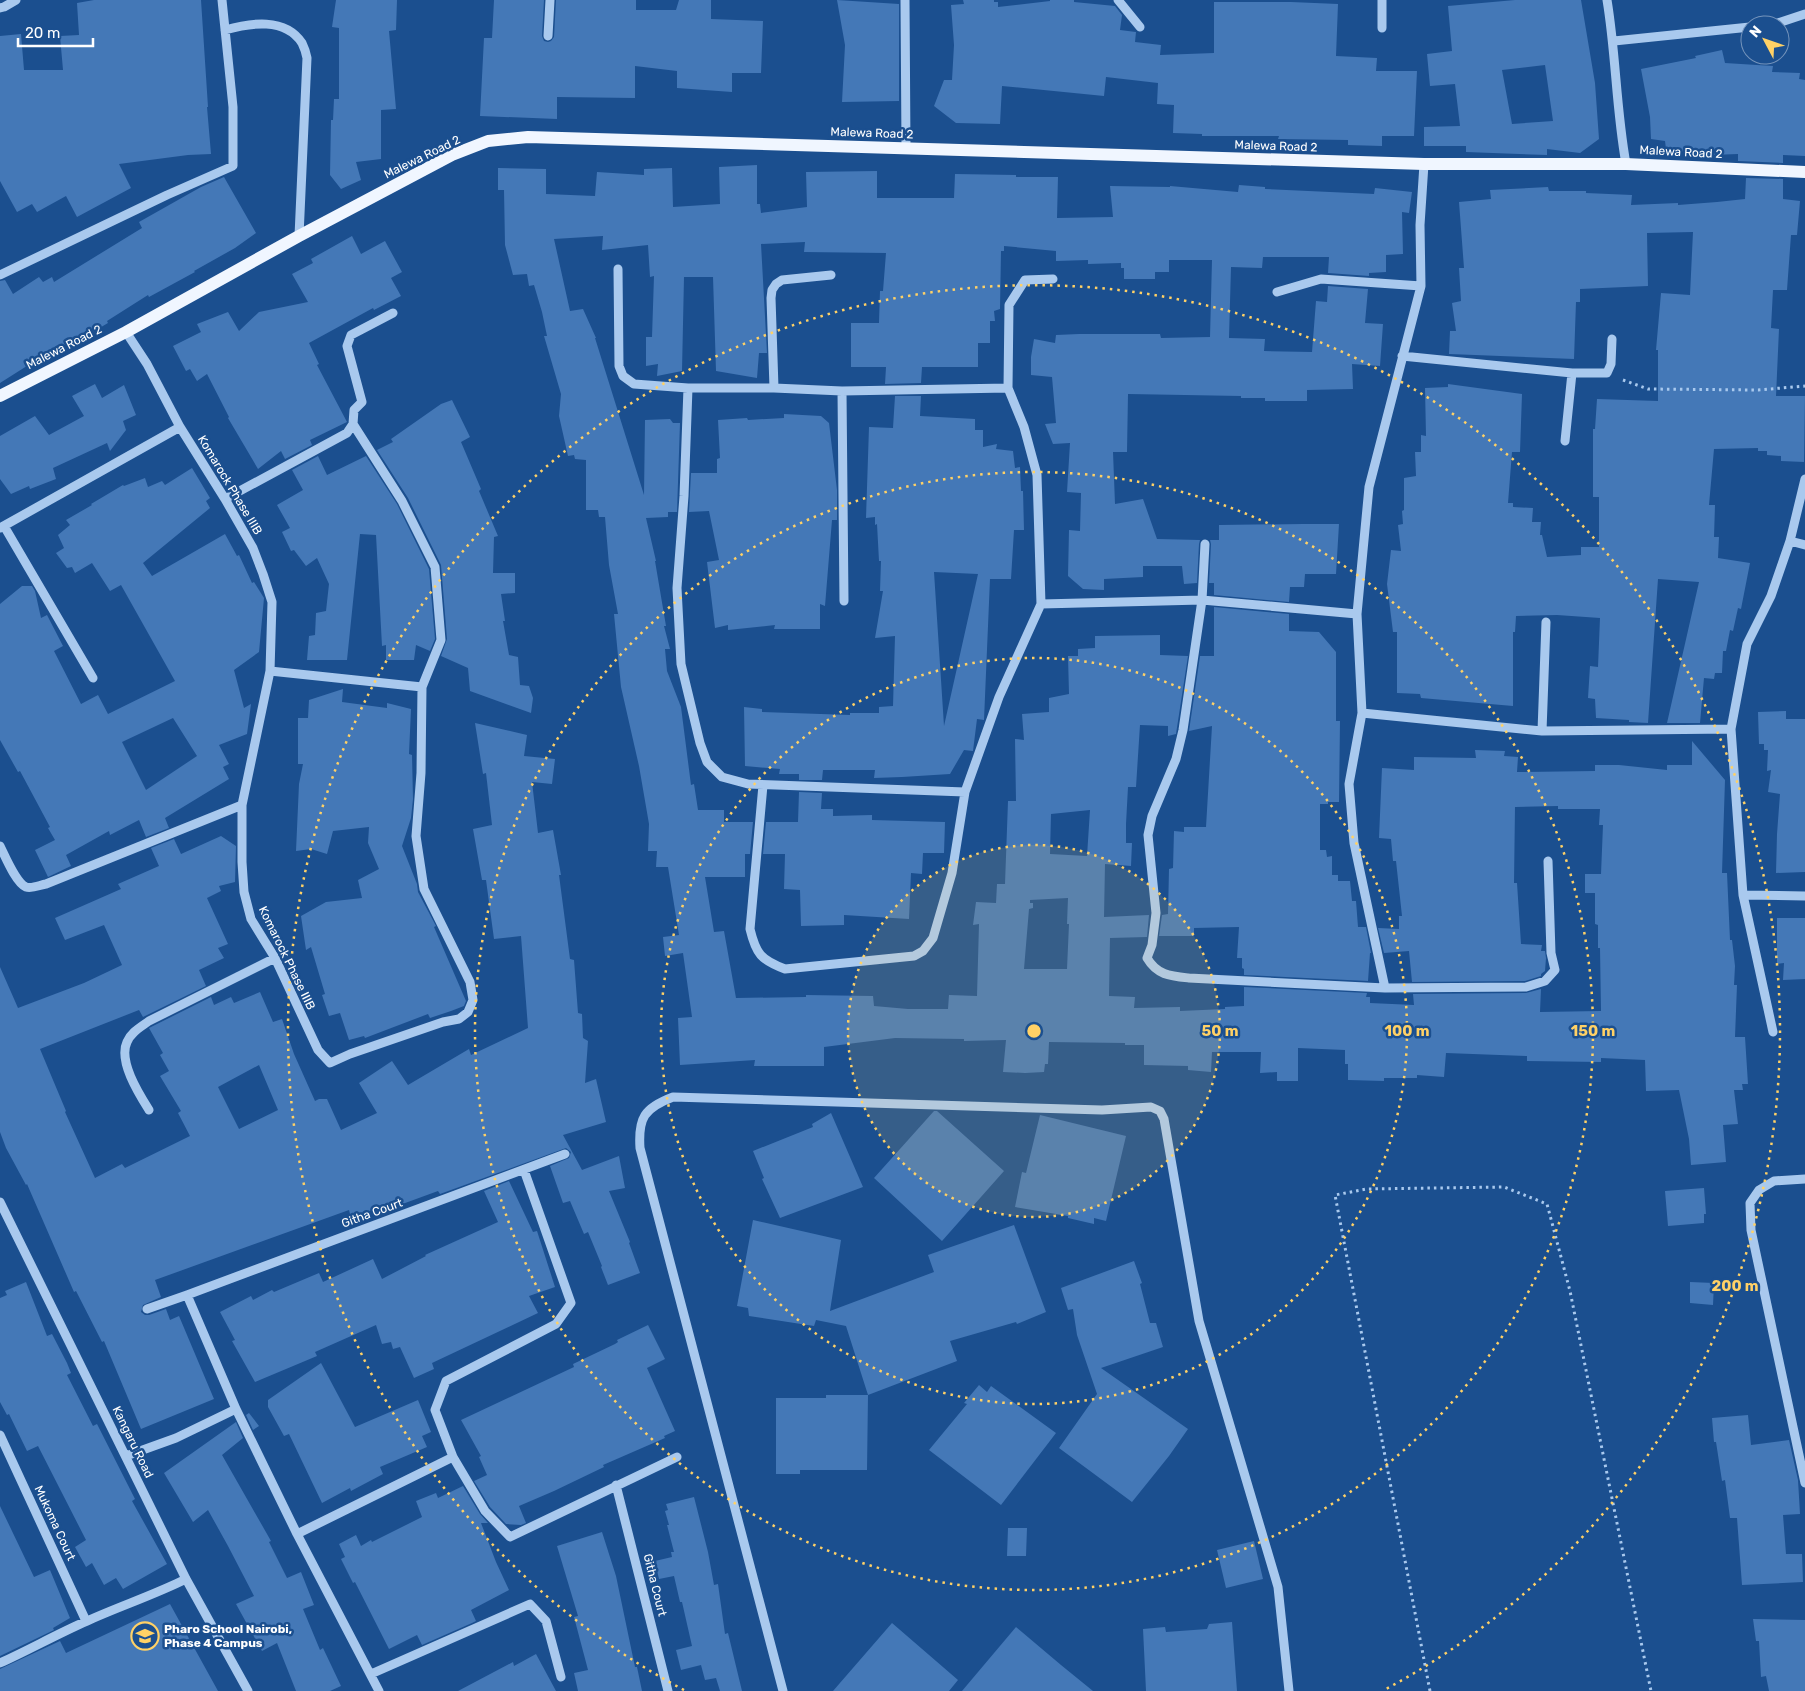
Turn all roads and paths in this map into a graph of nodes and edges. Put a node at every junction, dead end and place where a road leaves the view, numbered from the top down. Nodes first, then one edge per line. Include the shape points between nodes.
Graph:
1 (16, 0) edge
2 (222, 0) edge
3 (550, 0) edge
4 (905, 0) edge
5 (1118, 0) edge
6 (1382, 0) edge
7 (1607, 0) edge
8 (0, 8) edge
9 (1805, 14) edge
10 (1790, 19) edge
11 (1140, 27) dead end
12 (1382, 28) dead end
13 (1740, 28) edge
14 (225, 30) junction
15 (548, 36) dead end
16 (1614, 41) junction
17 (906, 148) junction
18 (1424, 164) junction
19 (1626, 164) junction
20 (1805, 172) edge
21 (299, 236) junction
22 (618, 269) dead end
23 (0, 275) edge
24 (831, 275) dead end
25 (1053, 279) dead end
26 (1421, 286) junction
27 (1277, 292) dead end
28 (393, 313) dead end
29 (126, 332) junction
30 (1612, 339) dead end
31 (1402, 356) junction
32 (1572, 373) junction
33 (1607, 373) junction
34 (1805, 386) edge
35 (688, 388) junction
36 (774, 388) junction
37 (1008, 388) junction
38 (842, 391) junction
39 (0, 396) edge
40 (353, 424) junction
41 (180, 427) junction
42 (1565, 441) dead end
43 (1805, 479) edge
44 (226, 498) junction
45 (2, 527) edge
46 (1790, 541) junction
47 (1205, 544) dead end
48 (1805, 545) edge
49 (1202, 600) junction
50 (844, 601) dead end
51 (1041, 604) junction
52 (1357, 614) junction
53 (1546, 622) dead end
54 (270, 671) junction
55 (94, 678) dead end
56 (422, 687) junction
57 (1362, 713) junction
58 (1731, 729) junction
59 (1542, 731) junction
60 (762, 785) junction
61 (965, 792) junction
62 (242, 805) junction
63 (0, 846) edge
64 (1548, 861) dead end
65 (1743, 895) junction
66 (1805, 896) edge
67 (275, 958) junction
68 (1385, 988) junction
69 (1773, 1032) dead end
70 (149, 1110) dead end
71 (565, 1154) dead end
72 (524, 1170) junction
73 (1805, 1178) edge
74 (0, 1202) edge
75 (187, 1295) junction
76 (147, 1309) dead end
77 (236, 1409) junction
78 (0, 1435) edge
79 (126, 1456) junction
80 (454, 1457) junction
81 (677, 1457) dead end
82 (1805, 1483) edge
83 (616, 1485) junction
84 (296, 1534) junction
85 (186, 1580) junction
86 (86, 1621) junction
87 (0, 1664) edge
88 (371, 1674) junction
89 (561, 1677) dead end
90 (248, 1691) edge
91 (379, 1691) edge
92 (668, 1691) edge
93 (783, 1691) edge
94 (1288, 1691) edge
95 (1430, 1691) edge
96 (1651, 1691) edge

1 - 8 street
2 - 14 street
3 - 15 street
4 - 17 street
5 - 11 street
6 - 12 street
7 - 16 street
9 - 10 street
13 - 16 street
14 - 21 street via 242,25 274,24 289,30 302,43 308,58
14 - 23 street via 233,107 233,166
16 - 19 street via 1619,126
17 - 18 main road, Malewa Road 2
17 - 21 main road, Malewa Road 2 via 528,137 488,141 452,155
18 - 19 main road, Malewa Road 2
18 - 26 street
19 - 20 main road, Malewa Road 2
21 - 29 main road, Malewa Road 2
22 - 35 street via 619,366 623,376 634,384
24 - 36 street via 782,280 772,290
25 - 37 street via 1025,280 1009,305
26 - 27 street via 1321,279
26 - 31 street
28 - 40 street via 350,334 347,346 362,402 354,410
29 - 39 main road, Malewa Road 2
29 - 41 street, Komarock Phase IIIB
30 - 33 street via 1611,364
31 - 32 street
31 - 52 street via 1369,487
32 - 33 street
32 - 42 street
33 - 34 path via 1648,389 1758,390
35 - 36 street
35 - 60 street via 677,588 682,664 707,762 722,778
36 - 38 street
37 - 38 street
37 - 51 street via 1024,428 1037,475
38 - 50 street
40 - 44 street via 347,433
40 - 56 street, Komarock Phase IIIB via 402,502 435,567 441,640
41 - 44 street, Komarock Phase IIIB
41 - 45 street
43 - 46 street
44 - 54 street, Komarock Phase IIIB via 252,548 272,602
45 - 55 street
46 - 48 street
46 - 58 street via 1771,596 1747,644
47 - 49 street
49 - 51 street
49 - 52 street
49 - 68 street via 1183,730 1176,759 1152,816 1148,835 1156,913 1147,958 1151,966 1167,976
51 - 61 street via 999,697
52 - 57 street
53 - 59 street
54 - 56 street
54 - 62 street, Komarock Phase IIIB
56 - 67 street, Komarock Phase IIIB via 416,836 424,889 470,982 473,1000 468,1012 459,1019 330,1063 318,1050
57 - 59 street
57 - 68 street via 1349,784 1354,843
58 - 59 street
58 - 65 street
60 - 61 street
60 - 61 street via 750,929 755,948 769,963 785,969 914,956 923,951 932,938 952,873
62 - 63 street via 32,888 20,882
62 - 67 street, Komarock Phase IIIB via 244,892 251,919
64 - 68 street via 1551,954 1556,970 1545,981 1526,987
65 - 66 street
65 - 69 street
67 - 70 street via 134,1032 126,1043 125,1056 131,1078
71 - 72 street, Githa Court
72 - 75 street, Githa Court
72 - 80 street via 571,1304 556,1324 446,1381 436,1410
73 - 82 street via 1774,1181 1759,1190 1750,1203 1751,1230
74 - 79 street, Kangaru Road
75 - 76 street, Githa Court
75 - 77 street
77 - 79 street via 176,1438
77 - 84 street
78 - 86 street, Mukoma Court
79 - 85 street, Kangaru Road
80 - 83 street via 485,1511 510,1537
80 - 84 street
81 - 83 street
83 - 92 street, Githa Court
84 - 88 street
85 - 86 street
85 - 90 street, Kangaru Road
86 - 87 street
88 - 89 street via 530,1604 546,1621
88 - 91 street
93 - 94 street via 640,1148 638,1130 645,1115 654,1104 672,1097 1102,1110 1151,1107 1160,1111 1199,1321 1278,1587
95 - 96 path via 1335,1195 1366,1189 1504,1186 1547,1204 1570,1291

